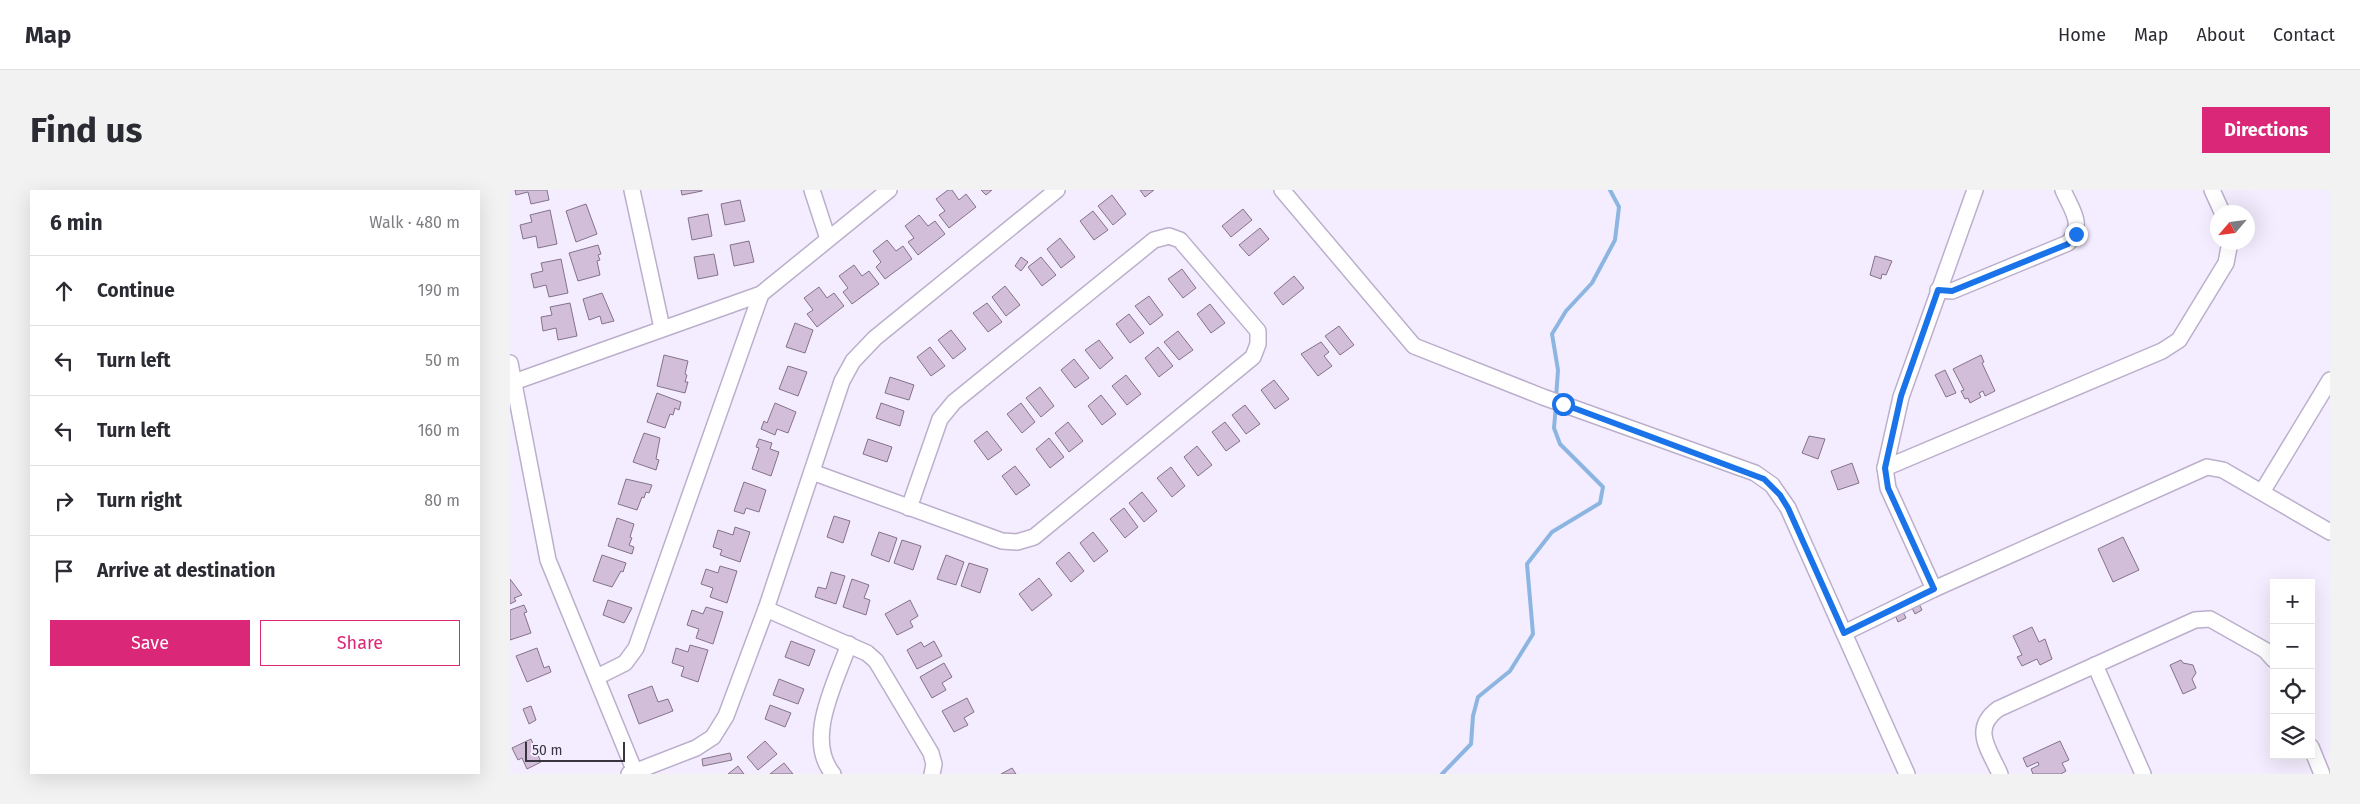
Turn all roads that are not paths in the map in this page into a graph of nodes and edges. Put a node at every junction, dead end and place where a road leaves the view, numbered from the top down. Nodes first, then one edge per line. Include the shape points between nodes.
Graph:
1 (632, 190) edge
2 (812, 190) edge
3 (889, 190) edge
4 (1057, 190) edge
5 (1282, 190) edge
6 (1975, 190) edge
7 (2063, 190) edge
8 (2212, 190) edge
9 (2219, 205) edge
10 (828, 238) junction
11 (2228, 250) edge
12 (1938, 290) junction
13 (761, 294) junction
14 (662, 328) junction
15 (510, 363) edge
16 (2330, 380) edge
17 (514, 382) junction
18 (1885, 468) junction
19 (812, 472) junction
20 (2262, 492) junction
21 (909, 508) junction
22 (2330, 532) edge
23 (1934, 589) junction
24 (766, 609) junction
25 (1844, 633) junction
26 (849, 644) junction
27 (2270, 656) edge
28 (2095, 665) junction
29 (597, 677) junction
30 (2315, 757) edge
31 (632, 773) edge
32 (833, 774) edge
33 (932, 774) edge
34 (1906, 774) edge
35 (2000, 774) edge
36 (2143, 774) edge
37 (2322, 774) edge

1 - 14 street
2 - 10 street
3 - 10 street
4 - 19 street via 875,338 853,361 842,382
5 - 25 street via 1414,346 1764,479 1788,508
6 - 12 street
7 - 12 street via 2078,224 2076,234 2068,244 1952,291
8 - 9 street
10 - 13 street
11 - 18 street via 2226,263 2179,340 2162,351
12 - 18 street via 1901,396
13 - 14 street
13 - 29 street via 636,648 625,663
14 - 17 street
15 - 17 street
16 - 20 street
17 - 29 street via 548,560
18 - 23 street via 1888,488
19 - 21 street
19 - 24 street
20 - 22 street
20 - 23 street via 2223,470 2207,467
21 - 21 street via 1002,541 1017,542 1034,537 1253,357 1258,331 1180,240 1169,236 1154,240 954,402 940,419
23 - 25 street
24 - 26 street
24 - 31 street via 726,716 713,737 696,748
25 - 34 street
26 - 32 street via 822,722 821,754
26 - 33 street via 876,661 931,753
27 - 28 street via 2210,619 2195,620
28 - 35 street via 1988,716 1983,726 1983,738
28 - 36 street
29 - 31 street
30 - 37 street

